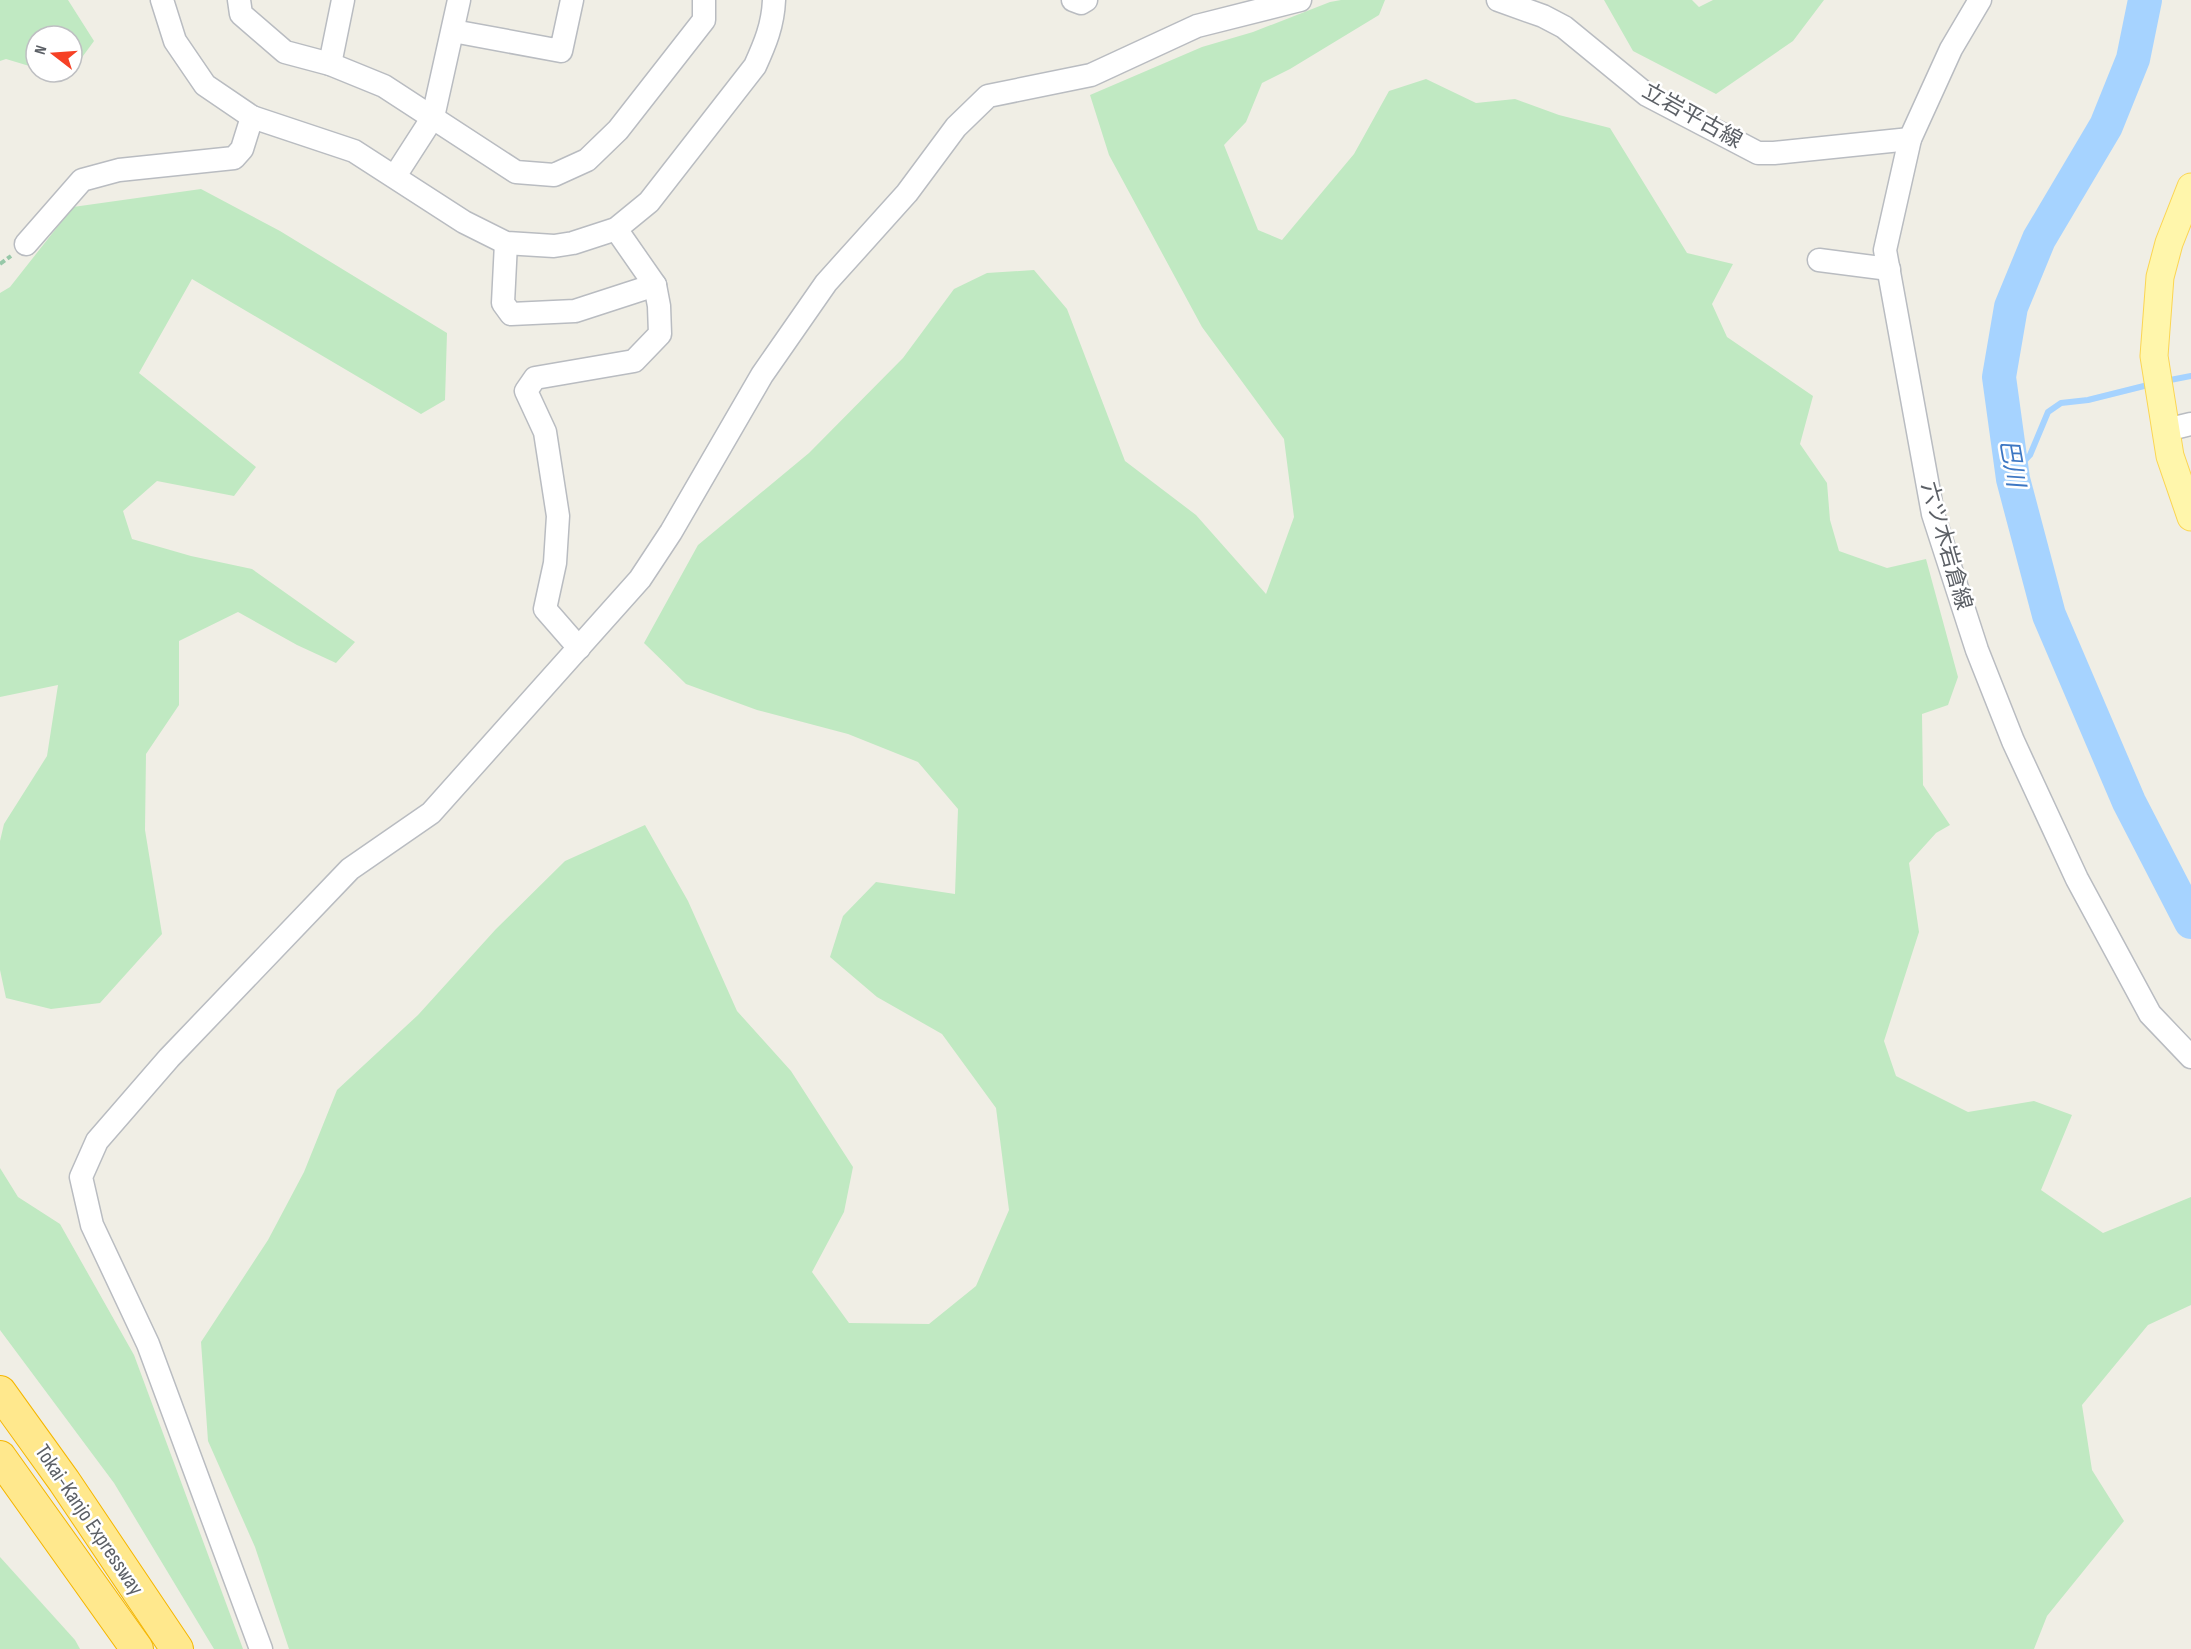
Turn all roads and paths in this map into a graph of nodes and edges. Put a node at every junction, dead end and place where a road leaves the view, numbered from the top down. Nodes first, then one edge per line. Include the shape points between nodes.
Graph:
1 (162, 0) edge
2 (239, 0) edge
3 (343, 0) edge
4 (459, 0) edge
5 (572, 0) edge
6 (704, 0) edge
7 (774, 0) edge
8 (1073, 0) edge
9 (1086, 0) edge
10 (1300, 0) edge
11 (1498, 0) edge
12 (1980, 0) edge
13 (453, 31) junction
14 (330, 64) junction
15 (252, 117) junction
16 (433, 117) junction
17 (1910, 139) junction
18 (395, 176) junction
19 (2191, 187) edge
20 (616, 229) junction
21 (506, 243) junction
22 (26, 244) dead end
23 (1819, 260) dead end
24 (1889, 269) junction
25 (655, 285) junction
26 (2178, 427) edge
27 (2191, 518) edge
28 (579, 648) junction
29 (2191, 1058) edge
30 (0, 1392) edge
31 (0, 1457) edge
32 (137, 1649) edge
33 (177, 1649) edge
34 (261, 1649) edge

1 - 15 street via 175,41 205,85
2 - 14 street via 241,14 285,52
3 - 14 street
4 - 13 street
5 - 13 street via 561,51
6 - 16 street via 704,20 618,130 587,160 554,175 516,172
7 - 20 street via 766,43 754,66 650,202
8 - 9 street
10 - 28 street via 1197,26 1091,75 988,96 956,127 907,193 826,283 762,375 640,579
11 - 17 street, 立岩平古線 via 1564,27 1647,95 1758,153
12 - 17 street, 六ツ木岩倉線 via 1951,49
13 - 16 street
14 - 16 street via 384,86
15 - 18 street via 354,151
15 - 22 street via 242,149 234,158 119,170 82,180
16 - 18 street
17 - 24 street, 六ツ木岩倉線 via 1886,250
18 - 21 street via 464,222
19 - 26 main road via 2160,277 2154,356
20 - 21 street via 554,246
20 - 25 street
21 - 25 street via 503,303 511,314 575,310
23 - 24 street
24 - 29 street, 六ツ木岩倉線 via 1933,514 1977,650 2013,741 2077,879 2150,1014
25 - 28 street via 660,334 641,357 586,372 535,378 526,391 545,432 558,516 555,563 545,609
26 - 27 main road via 2170,456
28 - 34 street via 431,813 350,869 168,1058 97,1141 81,1177 92,1225 148,1344
30 - 33 highway, Tokai-Kanjo Expressway
31 - 32 highway, Tokai-Kanjo Expressway

